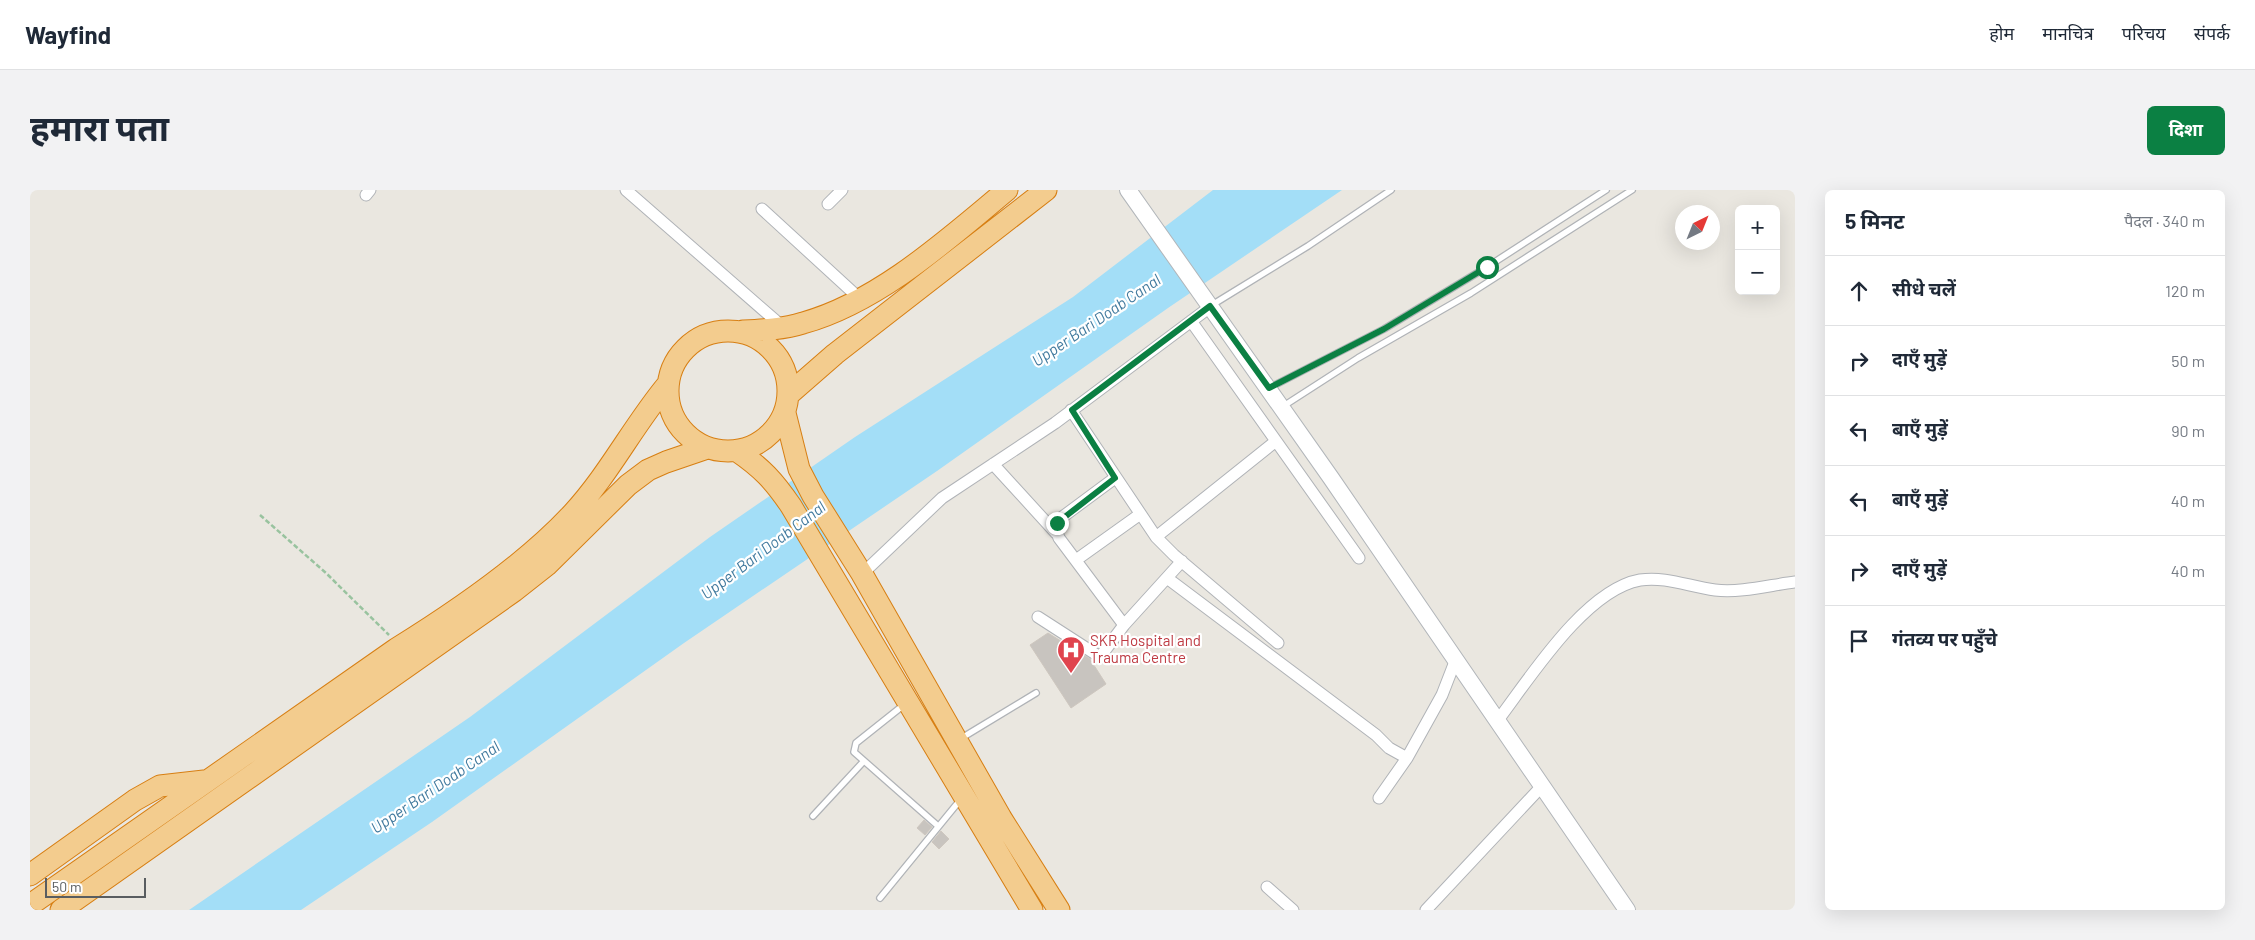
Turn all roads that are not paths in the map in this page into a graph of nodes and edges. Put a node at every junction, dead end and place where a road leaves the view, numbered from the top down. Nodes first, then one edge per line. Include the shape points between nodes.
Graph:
1 (626, 190) edge
2 (842, 190) edge
3 (1046, 190) edge
4 (1128, 190) edge
5 (1391, 190) edge
6 (1606, 190) edge
7 (1632, 190) edge
8 (998, 193) edge
9 (828, 204) dead end
10 (762, 209) dead end
11 (1553, 224) junction
12 (1560, 236) junction
13 (859, 298) junction
14 (1437, 298) junction
15 (1210, 306) junction
16 (1444, 309) junction
17 (1192, 321) junction
18 (784, 328) junction
19 (740, 332) junction
20 (667, 385) junction
21 (1269, 388) junction
22 (787, 404) junction
23 (1282, 407) junction
24 (1072, 410) junction
25 (1276, 441) junction
26 (707, 448) junction
27 (736, 451) junction
28 (993, 464) junction
29 (1115, 478) junction
30 (1140, 515) junction
31 (1056, 533) junction
32 (1156, 537) junction
33 (1359, 558) dead end
34 (1076, 560) junction
35 (1182, 561) junction
36 (858, 569) junction
37 (1167, 578) junction
38 (1795, 582) edge
39 (1038, 617) dead end
40 (1124, 625) junction
41 (1278, 643) dead end
42 (1456, 660) junction
43 (1036, 694) dead end
44 (907, 703) junction
45 (1498, 720) junction
46 (958, 740) junction
47 (1407, 758) junction
48 (864, 761) junction
49 (208, 781) junction
50 (1542, 786) junction
51 (962, 797) junction
52 (1379, 798) dead end
53 (813, 816) dead end
54 (938, 826) junction
55 (30, 875) edge
56 (1267, 886) dead end
57 (880, 898) dead end
58 (30, 905) edge
59 (62, 910) edge
60 (1032, 910) edge
61 (1059, 910) edge
62 (1293, 910) edge
63 (1426, 910) edge
64 (1627, 910) edge

1 - 18 street
2 - 9 street
3 - 22 highway via 835,354
4 - 15 street
5 - 15 lane
6 - 11 lane
7 - 12 lane
8 - 13 highway via 950,238 890,281
10 - 13 street
11 - 12 lane
11 - 14 lane
12 - 16 lane
13 - 18 highway via 823,316
14 - 16 lane
14 - 21 lane
15 - 17 street
15 - 21 street
16 - 23 lane via 1358,358
17 - 24 street
17 - 25 street
18 - 19 highway
19 - 20 highway via 723,330 692,342 675,361
19 - 22 highway via 754,336 776,354 784,367
20 - 26 highway via 667,398 676,423 695,442
20 - 49 highway via 608,468 556,530 468,601
21 - 23 street
22 - 27 highway via 777,427 766,438 752,447
22 - 36 highway via 799,469
23 - 42 street
24 - 28 street
24 - 29 street
25 - 32 street
25 - 33 street
26 - 27 highway
26 - 59 highway via 648,470 628,485 547,565 514,591
27 - 44 highway via 774,481
28 - 31 street
28 - 36 street via 929,509
29 - 30 street
29 - 31 street via 1061,518 1055,527
30 - 32 street
30 - 34 street
31 - 34 street
32 - 35 street
34 - 40 street
35 - 37 street
35 - 41 street
36 - 46 highway
37 - 40 street
37 - 47 street via 1389,748
38 - 45 street via 1729,591 1657,579 1625,585 1603,598 1570,627
39 - 40 street via 1100,657
42 - 45 street
42 - 47 street via 1442,695
43 - 46 lane
44 - 48 lane via 856,743 854,752
44 - 51 highway
45 - 50 street
46 - 61 highway via 1001,818
47 - 52 street
48 - 53 lane
48 - 54 lane
49 - 55 highway via 160,786 134,800
49 - 58 highway
50 - 63 street
50 - 64 street
51 - 54 lane
51 - 60 highway
54 - 57 lane
56 - 62 street

